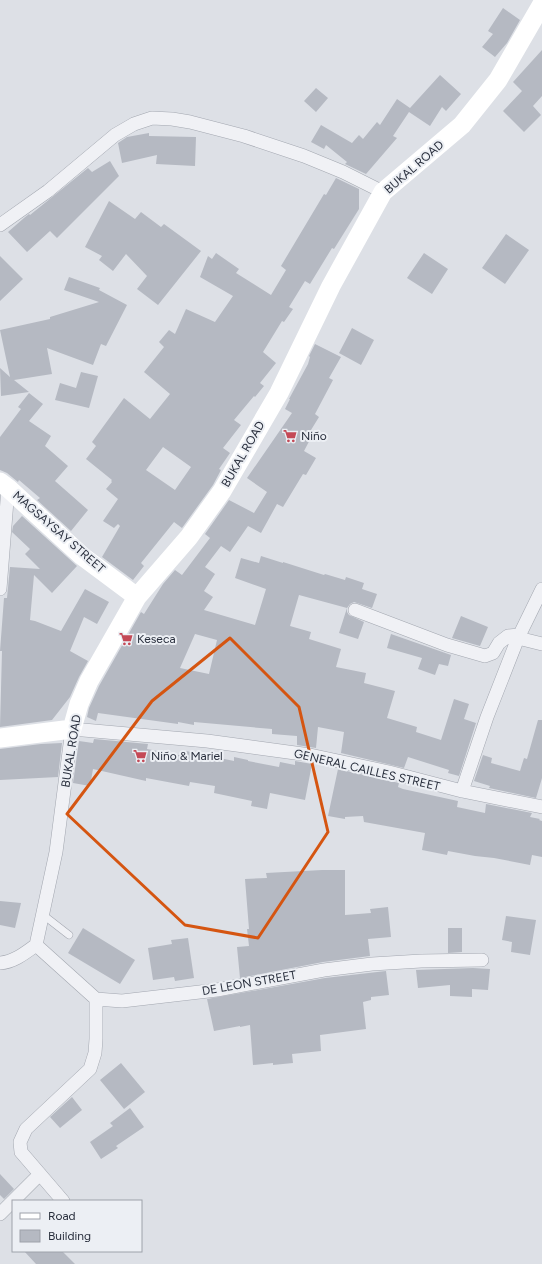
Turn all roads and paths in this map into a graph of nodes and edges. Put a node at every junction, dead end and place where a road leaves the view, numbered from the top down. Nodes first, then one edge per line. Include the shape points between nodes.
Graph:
1 (542, 4) edge
2 (383, 192) junction
3 (0, 225) edge
4 (4, 485) edge
5 (0, 589) edge
6 (542, 589) edge
7 (137, 597) junction
8 (355, 610) dead end
9 (518, 637) junction
10 (542, 644) edge
11 (72, 729) junction
12 (0, 738) edge
13 (462, 791) junction
14 (542, 807) edge
15 (42, 914) junction
16 (69, 935) dead end
17 (36, 945) junction
18 (482, 960) dead end
19 (0, 963) edge
20 (96, 999) junction
21 (40, 1174) junction
22 (14, 1200) edge
23 (62, 1200) edge
24 (12, 1202) edge
25 (0, 1214) edge

1 - 2 street, BUKAL ROAD via 498,80 462,125
2 - 3 street via 304,156 244,136 190,122 152,118 134,124 115,135 48,191
2 - 7 street, BUKAL ROAD via 331,286 279,393 222,490 189,536
4 - 5 street
4 - 7 street, MAGSAYSAY STREET via 82,556
6 - 9 street
7 - 11 street, BUKAL ROAD via 89,682
8 - 9 street via 447,645 485,656 493,653 499,643 508,636
9 - 10 street
9 - 13 street
11 - 12 street, GENERAL CAILLES STREET
11 - 13 street, GENERAL CAILLES STREET via 207,741 310,755
11 - 15 street, BUKAL ROAD via 56,852
13 - 14 street, GENERAL CAILLES STREET
15 - 16 lane
15 - 17 street, BUKAL ROAD
17 - 19 street via 20,957
17 - 20 street
18 - 20 street, DE LEON STREET via 372,964 324,970 217,990 122,1001
20 - 21 street via 95,1053 90,1069 26,1129 20,1142 21,1152
21 - 22 street
21 - 23 street
24 - 25 street

